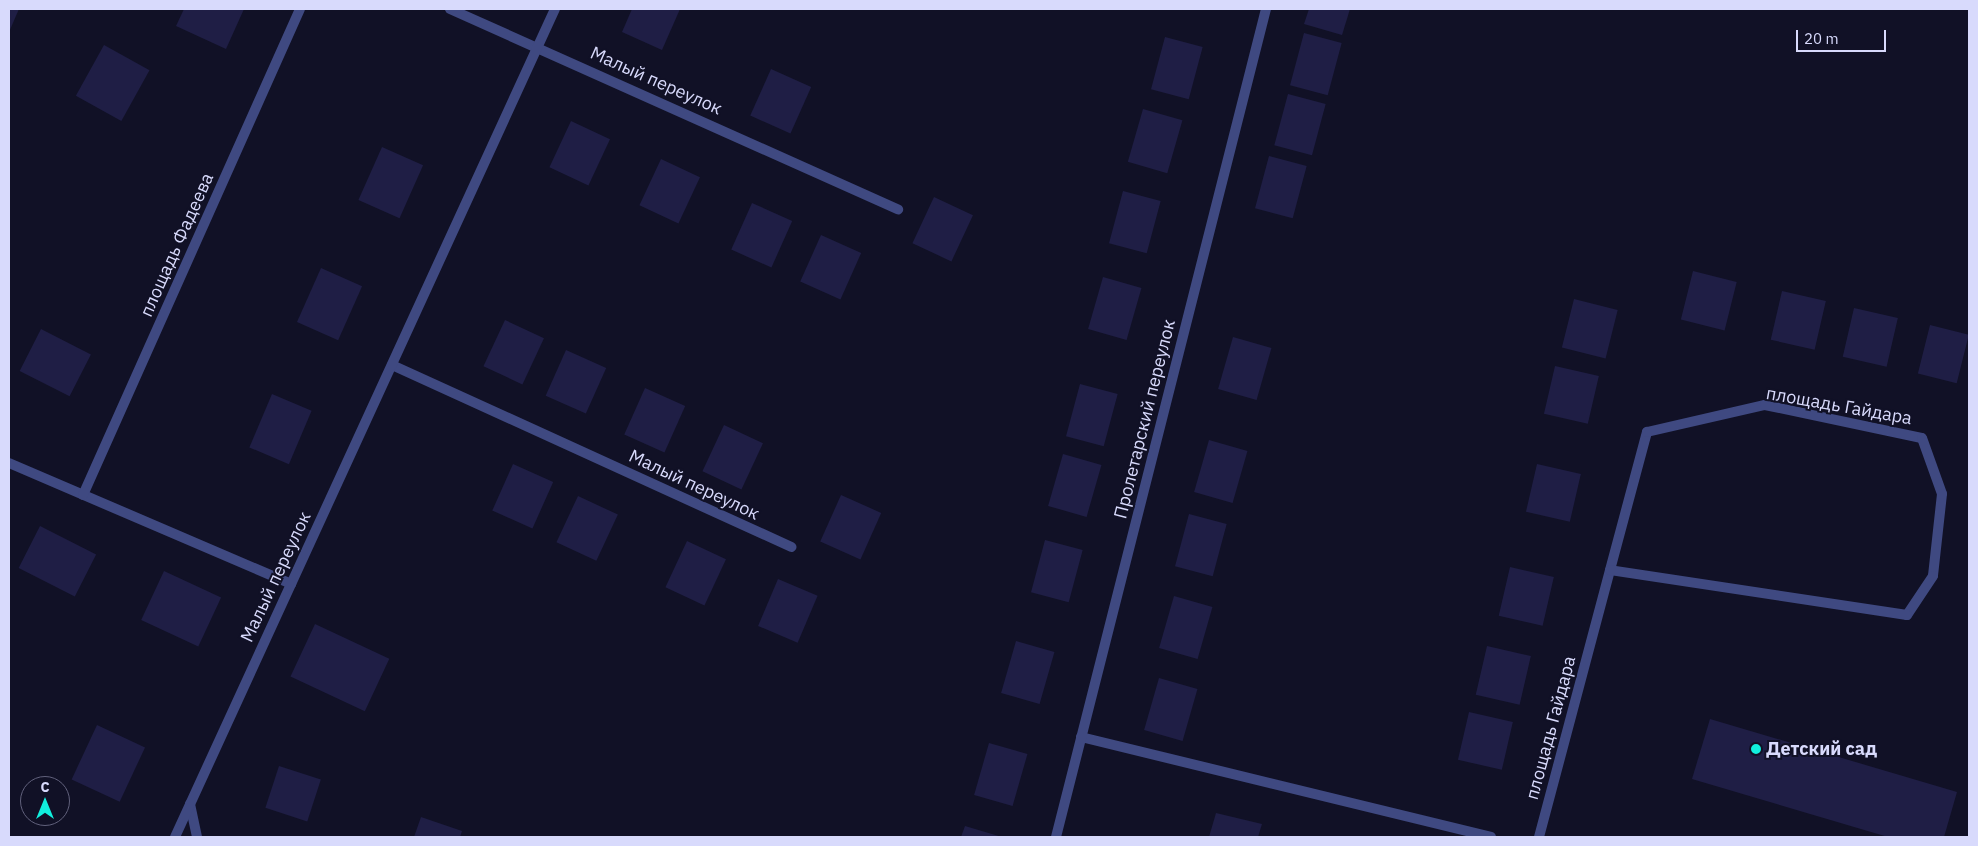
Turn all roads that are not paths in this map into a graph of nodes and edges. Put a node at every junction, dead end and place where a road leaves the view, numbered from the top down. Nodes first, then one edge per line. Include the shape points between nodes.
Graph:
1 (300, 9) edge
2 (450, 9) edge
3 (555, 9) edge
4 (1266, 9) edge
5 (538, 45) junction
6 (898, 209) dead end
7 (392, 365) junction
8 (9, 463) edge
9 (83, 495) junction
10 (792, 547) dead end
11 (1610, 570) junction
12 (291, 584) junction
13 (1081, 737) junction
14 (190, 804) junction
15 (175, 837) edge
16 (197, 837) edge
17 (1056, 837) edge
18 (1491, 837) edge
19 (1539, 837) edge

1 - 9 street, площадь Фадеева
2 - 5 street
3 - 5 street, Малый переулок
4 - 13 street, Пролетарский переулок
5 - 6 street, Малый переулок
5 - 7 street, Малый переулок
7 - 10 street, Малый переулок
7 - 12 street, Малый переулок
8 - 9 street
9 - 12 street
11 - 11 street, площадь Гайдара via 1647,432 1765,405 1922,438 1942,494 1933,576 1907,615
11 - 19 street, площадь Гайдара
12 - 14 street, Малый переулок
13 - 17 street, Пролетарский переулок
13 - 18 street
14 - 15 street, Малый переулок
14 - 16 street

